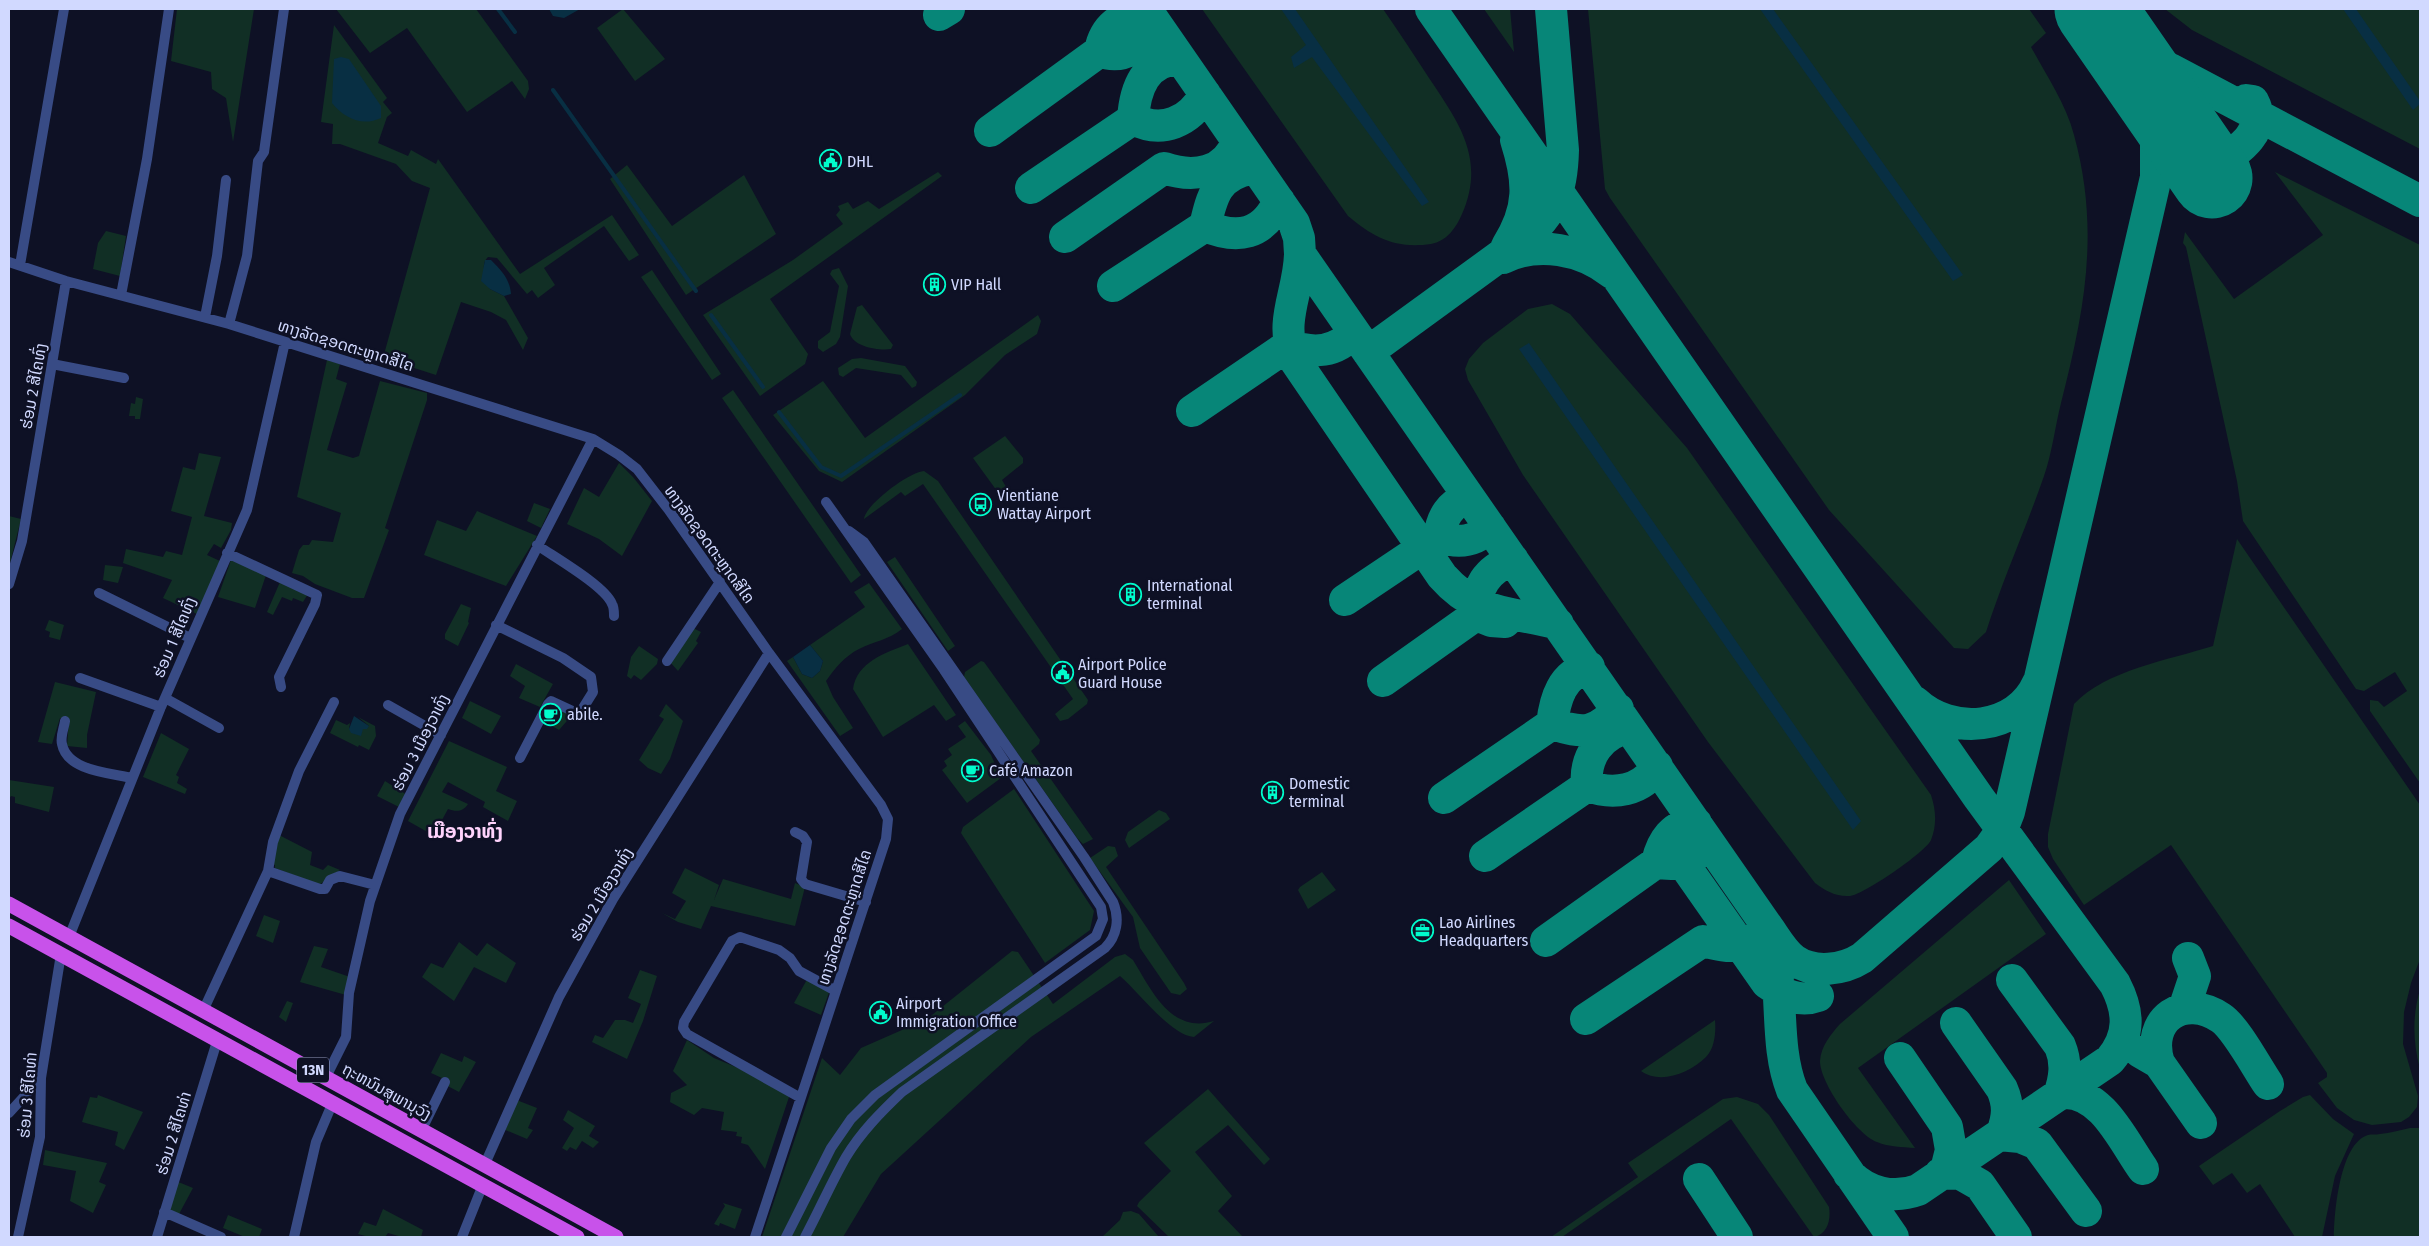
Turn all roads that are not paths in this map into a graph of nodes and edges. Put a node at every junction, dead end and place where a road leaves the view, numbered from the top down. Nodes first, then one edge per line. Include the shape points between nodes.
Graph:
1 (64, 9) edge
2 (170, 9) edge
3 (284, 9) edge
4 (226, 180) dead end
5 (9, 262) edge
6 (20, 265) junction
7 (66, 281) junction
8 (121, 295) junction
9 (205, 317) junction
10 (229, 324) junction
11 (285, 342) junction
12 (52, 364) junction
13 (124, 378) dead end
14 (593, 439) junction
15 (826, 502) dead end
16 (844, 528) junction
17 (537, 545) junction
18 (227, 553) junction
19 (720, 582) junction
20 (9, 584) edge
21 (99, 593) dead end
22 (614, 616) dead end
23 (496, 624) junction
24 (190, 638) junction
25 (769, 653) junction
26 (668, 661) dead end
27 (80, 678) dead end
28 (281, 687) dead end
29 (162, 702) junction
30 (334, 702) dead end
31 (388, 706) dead end
32 (65, 721) dead end
33 (219, 728) dead end
34 (441, 735) junction
35 (520, 758) dead end
36 (132, 778) junction
37 (795, 832) dead end
38 (268, 871) junction
39 (375, 885) junction
40 (866, 902) junction
41 (9, 904) edge
42 (9, 926) edge
43 (69, 937) junction
44 (61, 954) junction
45 (1044, 972) junction
46 (1054, 985) junction
47 (836, 991) junction
48 (203, 1011) junction
49 (218, 1038) junction
50 (902, 1076) junction
51 (326, 1077) junction
52 (41, 1078) junction
53 (446, 1082) dead end
54 (910, 1087) junction
55 (799, 1097) junction
56 (333, 1102) junction
57 (9, 1113) edge
58 (422, 1130) junction
59 (485, 1164) junction
60 (821, 1166) junction
61 (837, 1175) junction
62 (482, 1187) junction
63 (164, 1212) junction
64 (18, 1237) edge
65 (157, 1237) edge
66 (221, 1237) edge
67 (294, 1237) edge
68 (462, 1237) edge
69 (577, 1237) edge
70 (616, 1237) edge
71 (755, 1237) edge
72 (786, 1237) edge
73 (806, 1237) edge

1 - 6 street
2 - 8 street
3 - 10 street via 264,152 258,161 246,256
4 - 9 street via 217,256
5 - 6 street, ທາງລັດຊອດຕະຫຼາດສີໄຄ
6 - 7 street, ທາງລັດຊອດຕະຫຼາດສີໄຄ
7 - 8 street, ທາງລັດຊອດຕະຫຼາດສີໄຄ
7 - 12 street, ຮ່ອມ 2 ສີໄຄທົ່ງ
8 - 9 street, ທາງລັດຊອດຕະຫຼາດສີໄຄ
9 - 10 street, ທາງລັດຊອດຕະຫຼາດສີໄຄ
10 - 11 street, ທາງລັດຊອດຕະຫຼາດສີໄຄ
11 - 14 street, ທາງລັດຊອດຕະຫຼາດສີໄຄ
11 - 18 street, ຮ່ອມ 1 ສີໄຄທົ່ງ via 252,493
12 - 13 street
12 - 20 street, ຮ່ອມ 2 ສີໄຄທົ່ງ via 22,541
14 - 17 street, ຮ່ອມ 3 ເມືອງວາທົ່ງ
14 - 19 street, ທາງລັດຊອດຕະຫຼາດສີໄຄ via 619,454 636,469
15 - 16 street
16 - 45 street via 944,670 1101,907 1103,919 1096,936
16 - 46 street via 869,549 1073,841 1116,910 1117,924 1110,943
17 - 22 street via 604,594 612,604
17 - 23 street, ຮ່ອມ 3 ເມືອງວາທົ່ງ
18 - 24 street, ຮ່ອມ 1 ສີໄຄທົ່ງ
18 - 28 street via 317,595 279,677
19 - 25 street, ທາງລັດຊອດຕະຫຼາດສີໄຄ
19 - 26 street
21 - 24 street
23 - 34 street, ຮ່ອມ 3 ເມືອງວາທົ່ງ
23 - 35 street via 563,658 592,677 594,692 579,715 551,701
24 - 29 street, ຮ່ອມ 1 ສີໄຄທົ່ງ
25 - 40 street, ທາງລັດຊອດຕະຫຼາດສີໄຄ via 888,819 886,839
25 - 59 street, ຮ່ອມ 2 ເມືອງວາທົ່ງ via 613,899 559,997
27 - 29 street
29 - 33 street
29 - 36 street, ຮ່ອມ 1 ສີໄຄທົ່ງ
30 - 38 street via 299,771 273,842
31 - 34 street
32 - 36 street via 61,742 64,752 73,760 84,768
34 - 39 street, ຮ່ອມ 3 ເມືອງວາທົ່ງ via 400,814
36 - 43 street, ຮ່ອມ 1 ສີໄຄທົ່ງ
37 - 40 street via 807,842 801,879 805,884
38 - 39 street via 320,890 340,876
38 - 48 street
39 - 51 street, ຮ່ອມ 3 ເມືອງວາທົ່ງ via 349,993 346,1037
40 - 47 street, ທາງລັດຊອດຕະຫຼາດສີໄຄ
41 - 43 highway, ຖະຫນົນສຸພານຸວົງ / 13N
42 - 44 highway, 13N
43 - 48 highway, ຖະຫນົນສຸພານຸວົງ / 13N
44 - 49 highway, 13N
44 - 52 street, ຮ່ອມ 3 ສີໄຄທ່າ
45 - 46 street
45 - 50 street
46 - 54 street
47 - 55 street, ທາງລັດຊອດຕະຫຼາດສີໄຄ
47 - 55 street via 799,971 779,950 740,938 732,942 684,1022 687,1034
48 - 51 highway, ຖະຫນົນສຸພານຸວົງ / 13N
49 - 56 highway, 13N
49 - 63 street, ຮ່ອມ 2 ສີໄຄທ່າ
50 - 54 street
50 - 60 street via 875,1095 851,1119
51 - 58 highway, ຖະຫນົນສຸພານຸວົງ / 13N
52 - 57 street
52 - 64 street, ຮ່ອມ 3 ສີໄຄທ່າ via 40,1137
53 - 58 street
54 - 61 street via 865,1130
55 - 71 street, ທາງລັດຊອດຕະຫຼາດສີໄຄ
56 - 62 highway, 13N
56 - 67 street via 316,1142
58 - 59 highway, ຖະຫນົນສຸພານຸວົງ / 13N
59 - 70 highway, ຖະຫນົນສຸພານຸວົງ / 13N
60 - 61 street
60 - 72 street
61 - 73 street
62 - 68 street
62 - 69 highway, 13N
63 - 65 street, ຮ່ອມ 2 ສີໄຄທ່າ
63 - 66 street

